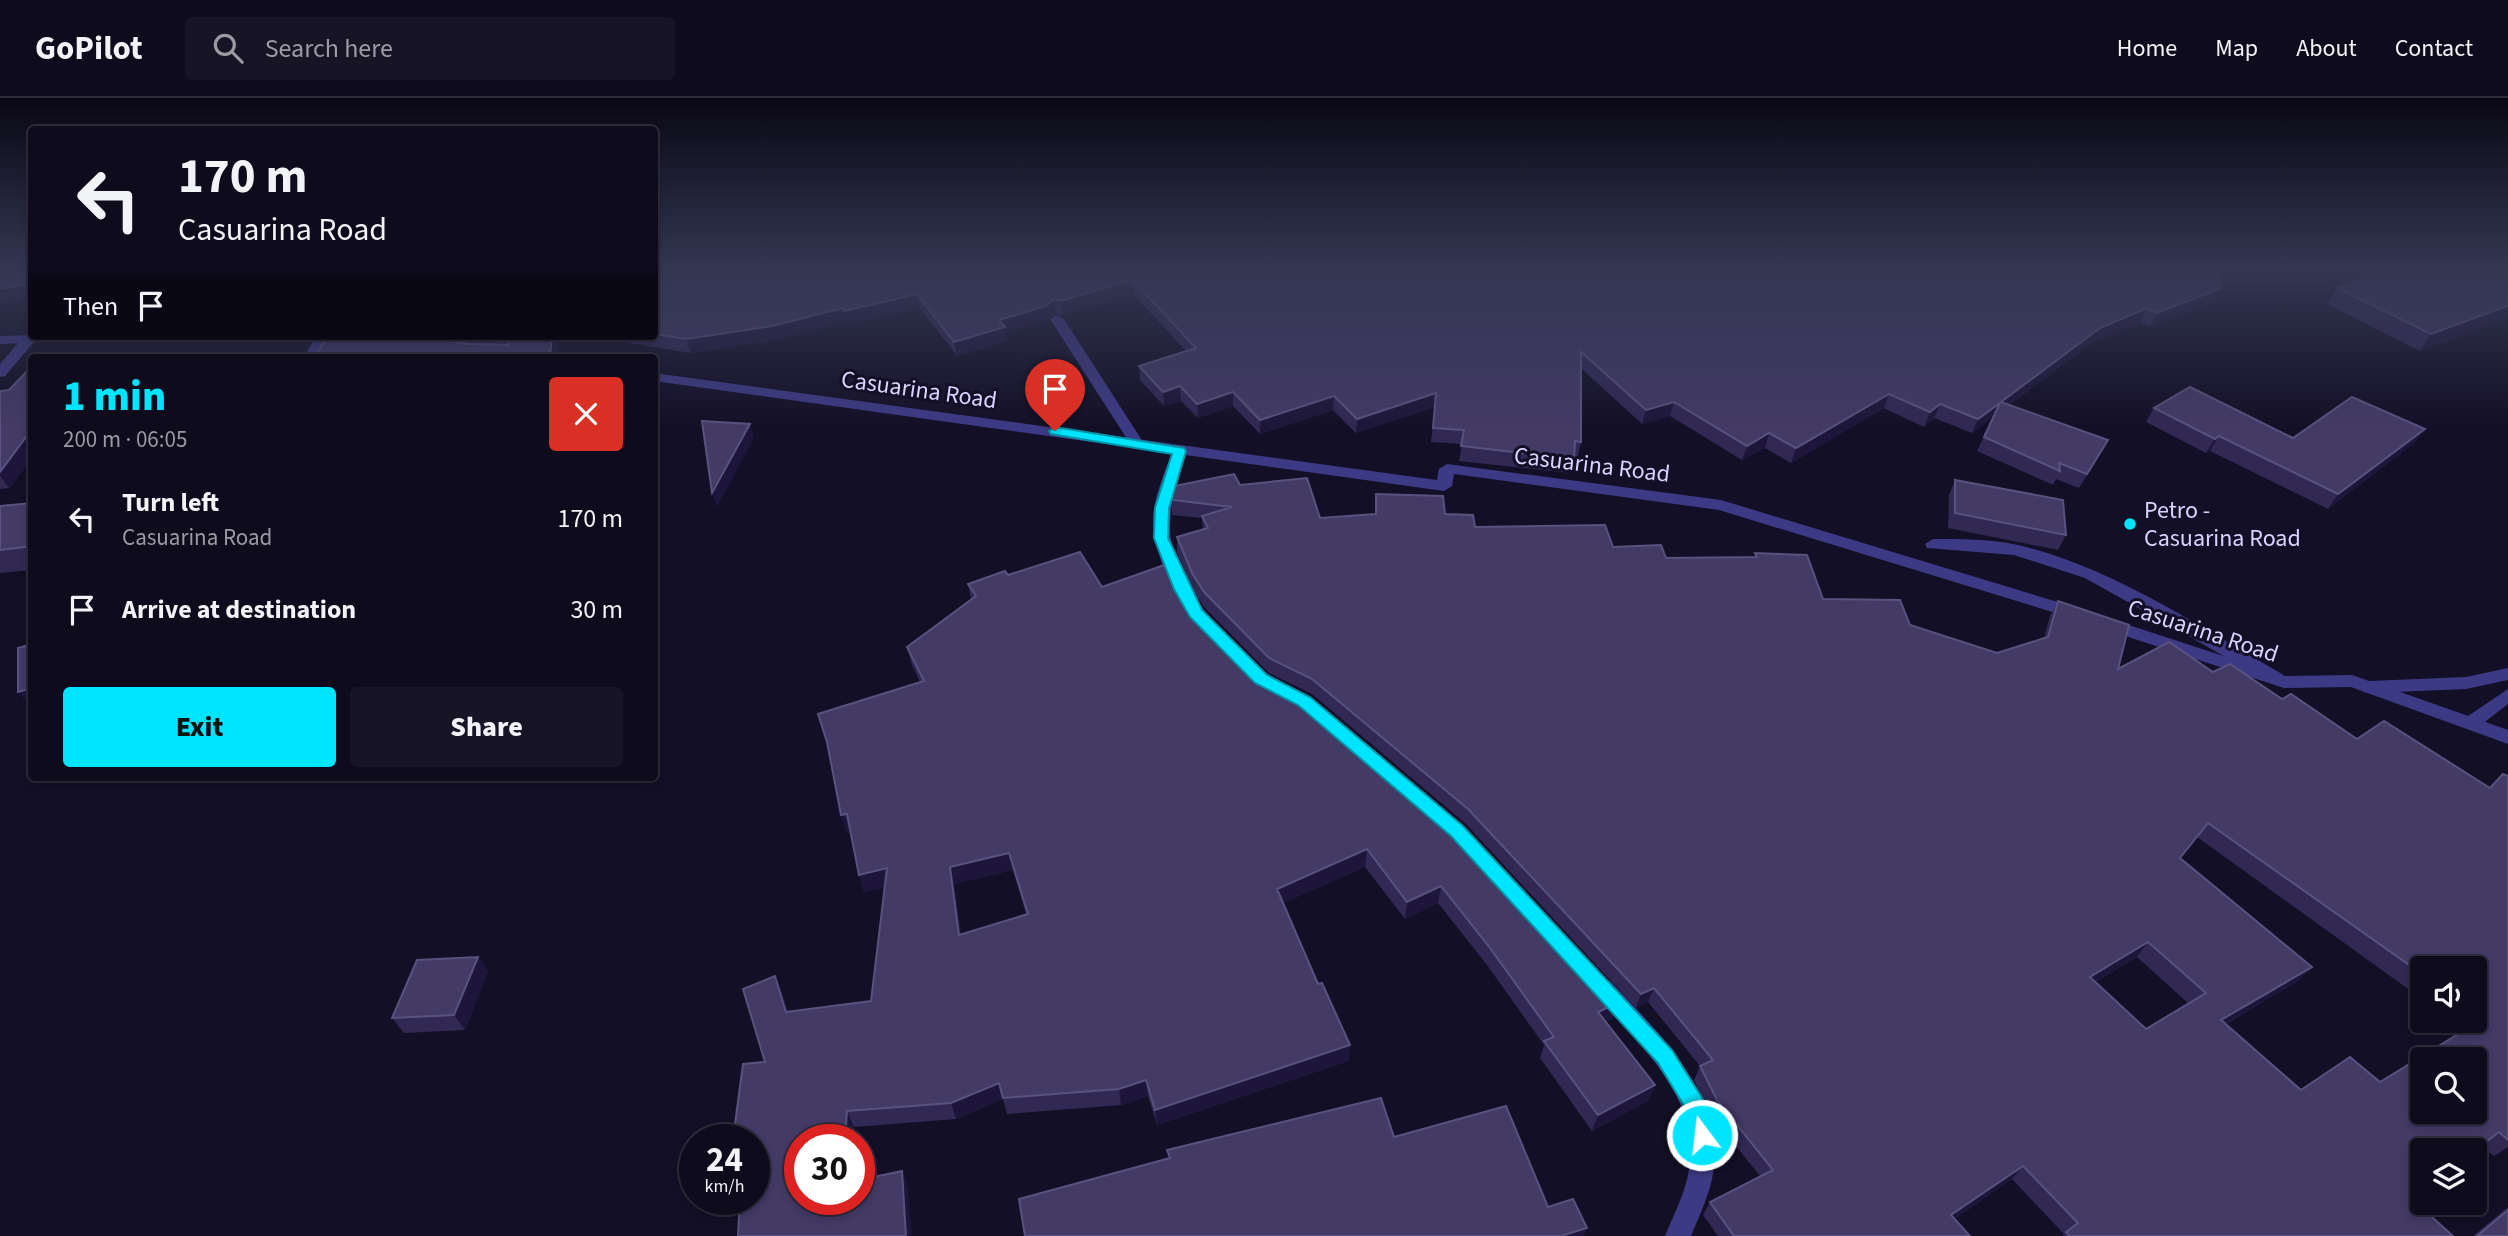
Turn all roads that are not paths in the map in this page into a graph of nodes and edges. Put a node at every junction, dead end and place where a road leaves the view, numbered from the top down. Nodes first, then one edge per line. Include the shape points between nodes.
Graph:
1 (1059, 322) edge
2 (28, 337) edge
3 (0, 340) edge
4 (28, 340) edge
5 (388, 340) edge
6 (417, 345) edge
7 (0, 373) edge
8 (658, 378) edge
9 (1136, 442) junction
10 (1180, 451) junction
11 (1933, 544) dead end
12 (1224, 642) edge
13 (2508, 674) edge
14 (2284, 682) junction
15 (2369, 687) junction
16 (2508, 695) edge
17 (2471, 723) junction
18 (2508, 737) edge
19 (1590, 975) edge
20 (1677, 1236) edge

1 - 9 street
2 - 3 street
4 - 7 street
5 - 6 street
8 - 9 street, Casuarina Road
9 - 10 street, Casuarina Road
10 - 12 street via 1162,508 1161,538 1196,613
10 - 14 street, Casuarina Road via 1444,486 1447,469 1721,505 1986,584
11 - 14 street via 2016,550 2091,574
13 - 15 street via 2466,683
14 - 15 street, Casuarina Road via 2352,681
15 - 17 street, Casuarina Road
16 - 17 street
17 - 18 street, Casuarina Road
19 - 20 street via 1665,1056 1696,1108 1702,1167

